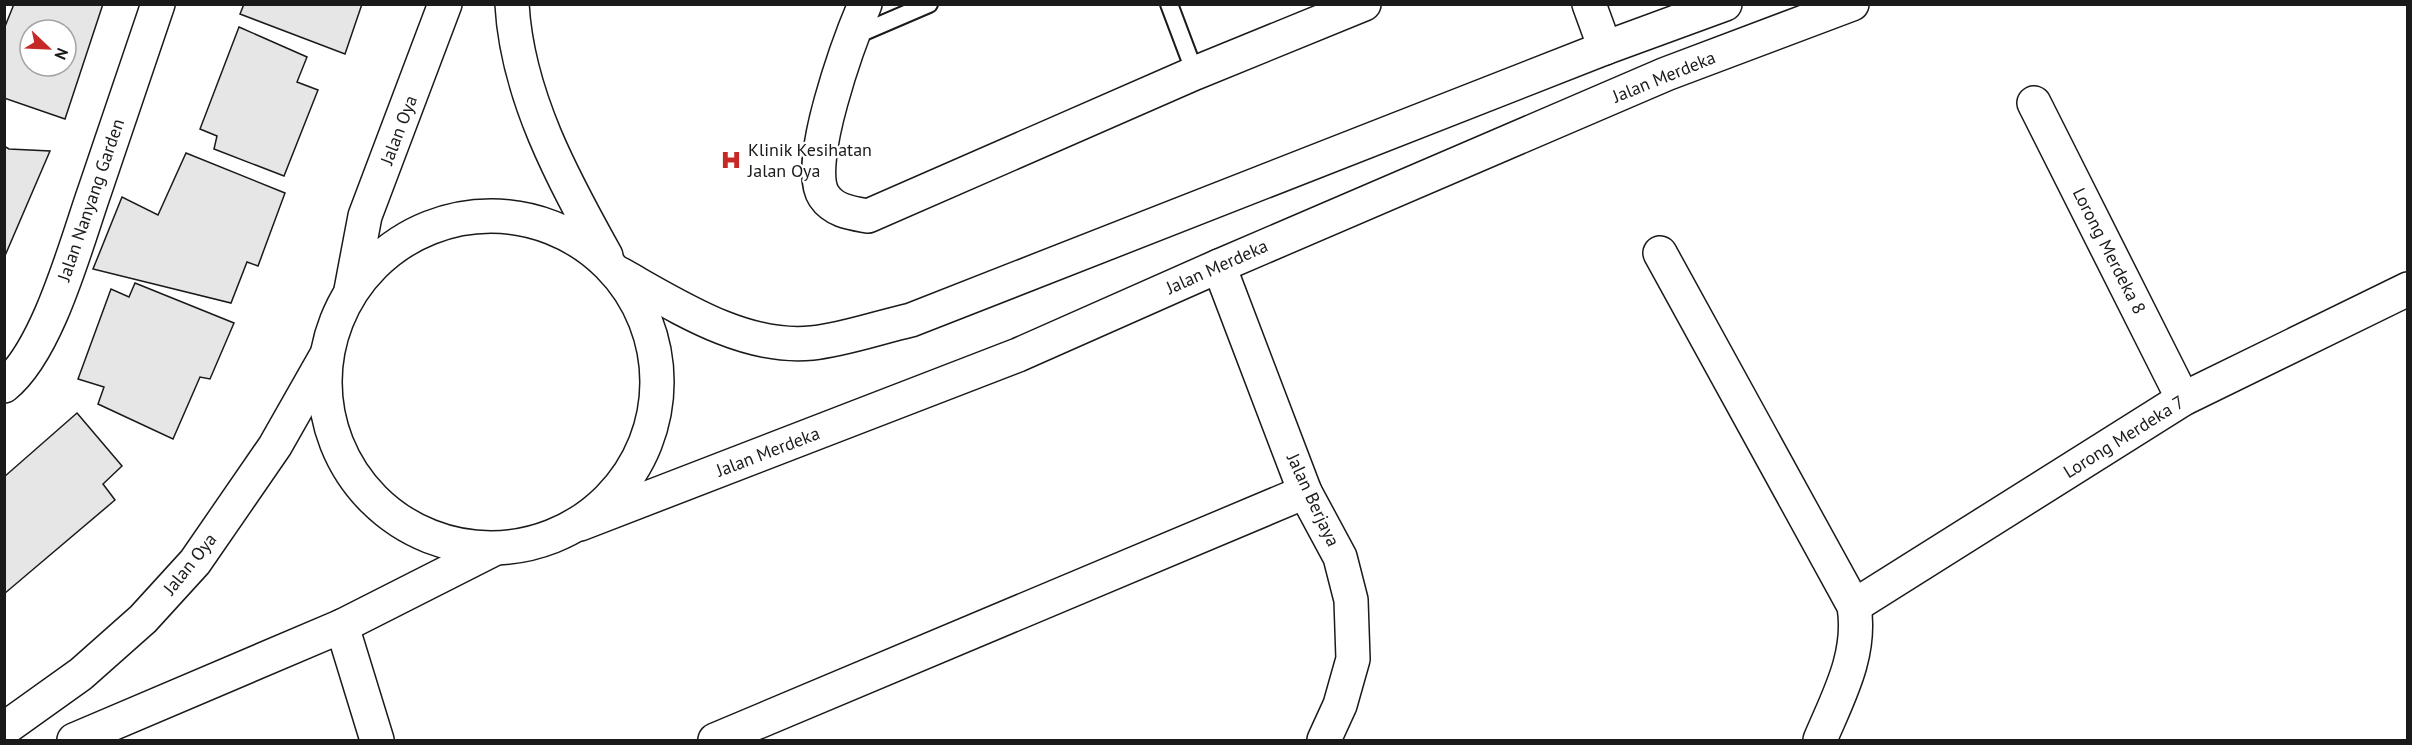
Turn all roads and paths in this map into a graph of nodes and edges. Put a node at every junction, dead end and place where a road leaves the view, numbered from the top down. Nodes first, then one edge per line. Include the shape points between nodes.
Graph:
1 (158, 4) edge
2 (445, 4) edge
3 (512, 4) edge
4 (865, 4) edge
5 (929, 4) edge
6 (1169, 4) edge
7 (1364, 4) edge
8 (1589, 4) edge
9 (1725, 4) edge
10 (1852, 4) edge
11 (851, 37) junction
12 (1605, 48) junction
13 (1195, 73) junction
14 (2034, 103) dead end
15 (1660, 252) dead end
16 (1219, 266) junction
17 (614, 267) junction
18 (2408, 289) edge
19 (351, 292) junction
20 (327, 356) junction
21 (4, 386) edge
22 (2183, 399) junction
23 (1305, 492) junction
24 (580, 524) junction
25 (492, 550) junction
26 (1854, 606) junction
27 (342, 626) junction
28 (4, 729) edge
29 (74, 741) edge
30 (378, 741) edge
31 (715, 741) edge
32 (1324, 741) edge
33 (1820, 741) edge

1 - 21 main road, Jalan Nanyang Garden via 54,305 33,355
2 - 19 main road, Jalan Oya via 366,216
3 - 17 main road via 513,27 527,89 556,162
4 - 11 main road
5 - 11 lane
6 - 13 lane
7 - 13 main road
8 - 12 main road
9 - 12 main road
10 - 16 main road, Jalan Merdeka via 1666,74
11 - 13 main road via 820,147 818,180 831,205 868,216
12 - 17 main road via 911,320 813,343 777,342 732,331 669,302
14 - 22 main road, Lorong Merdeka 8
15 - 26 main road
16 - 23 main road, Jalan Berjaya
16 - 24 main road, Jalan Merdeka via 1018,355
17 - 19 main road via 567,232 521,217 472,216 425,228 384,254
17 - 24 main road via 645,315 657,361 657,408 642,453 616,493
18 - 22 main road, Lorong Merdeka 7
19 - 20 main road via 340,312
20 - 25 main road via 326,404 339,451 364,491 400,523 444,543
20 - 28 main road, Jalan Oya via 275,446 195,562 143,619 81,674
22 - 26 main road, Lorong Merdeka 7
23 - 31 main road
23 - 32 main road, Jalan Berjaya via 1340,557 1351,600 1353,659 1340,705
24 - 25 main road via 538,543
25 - 27 main road
26 - 33 main road via 1857,627 1852,664
27 - 29 main road
27 - 30 main road

